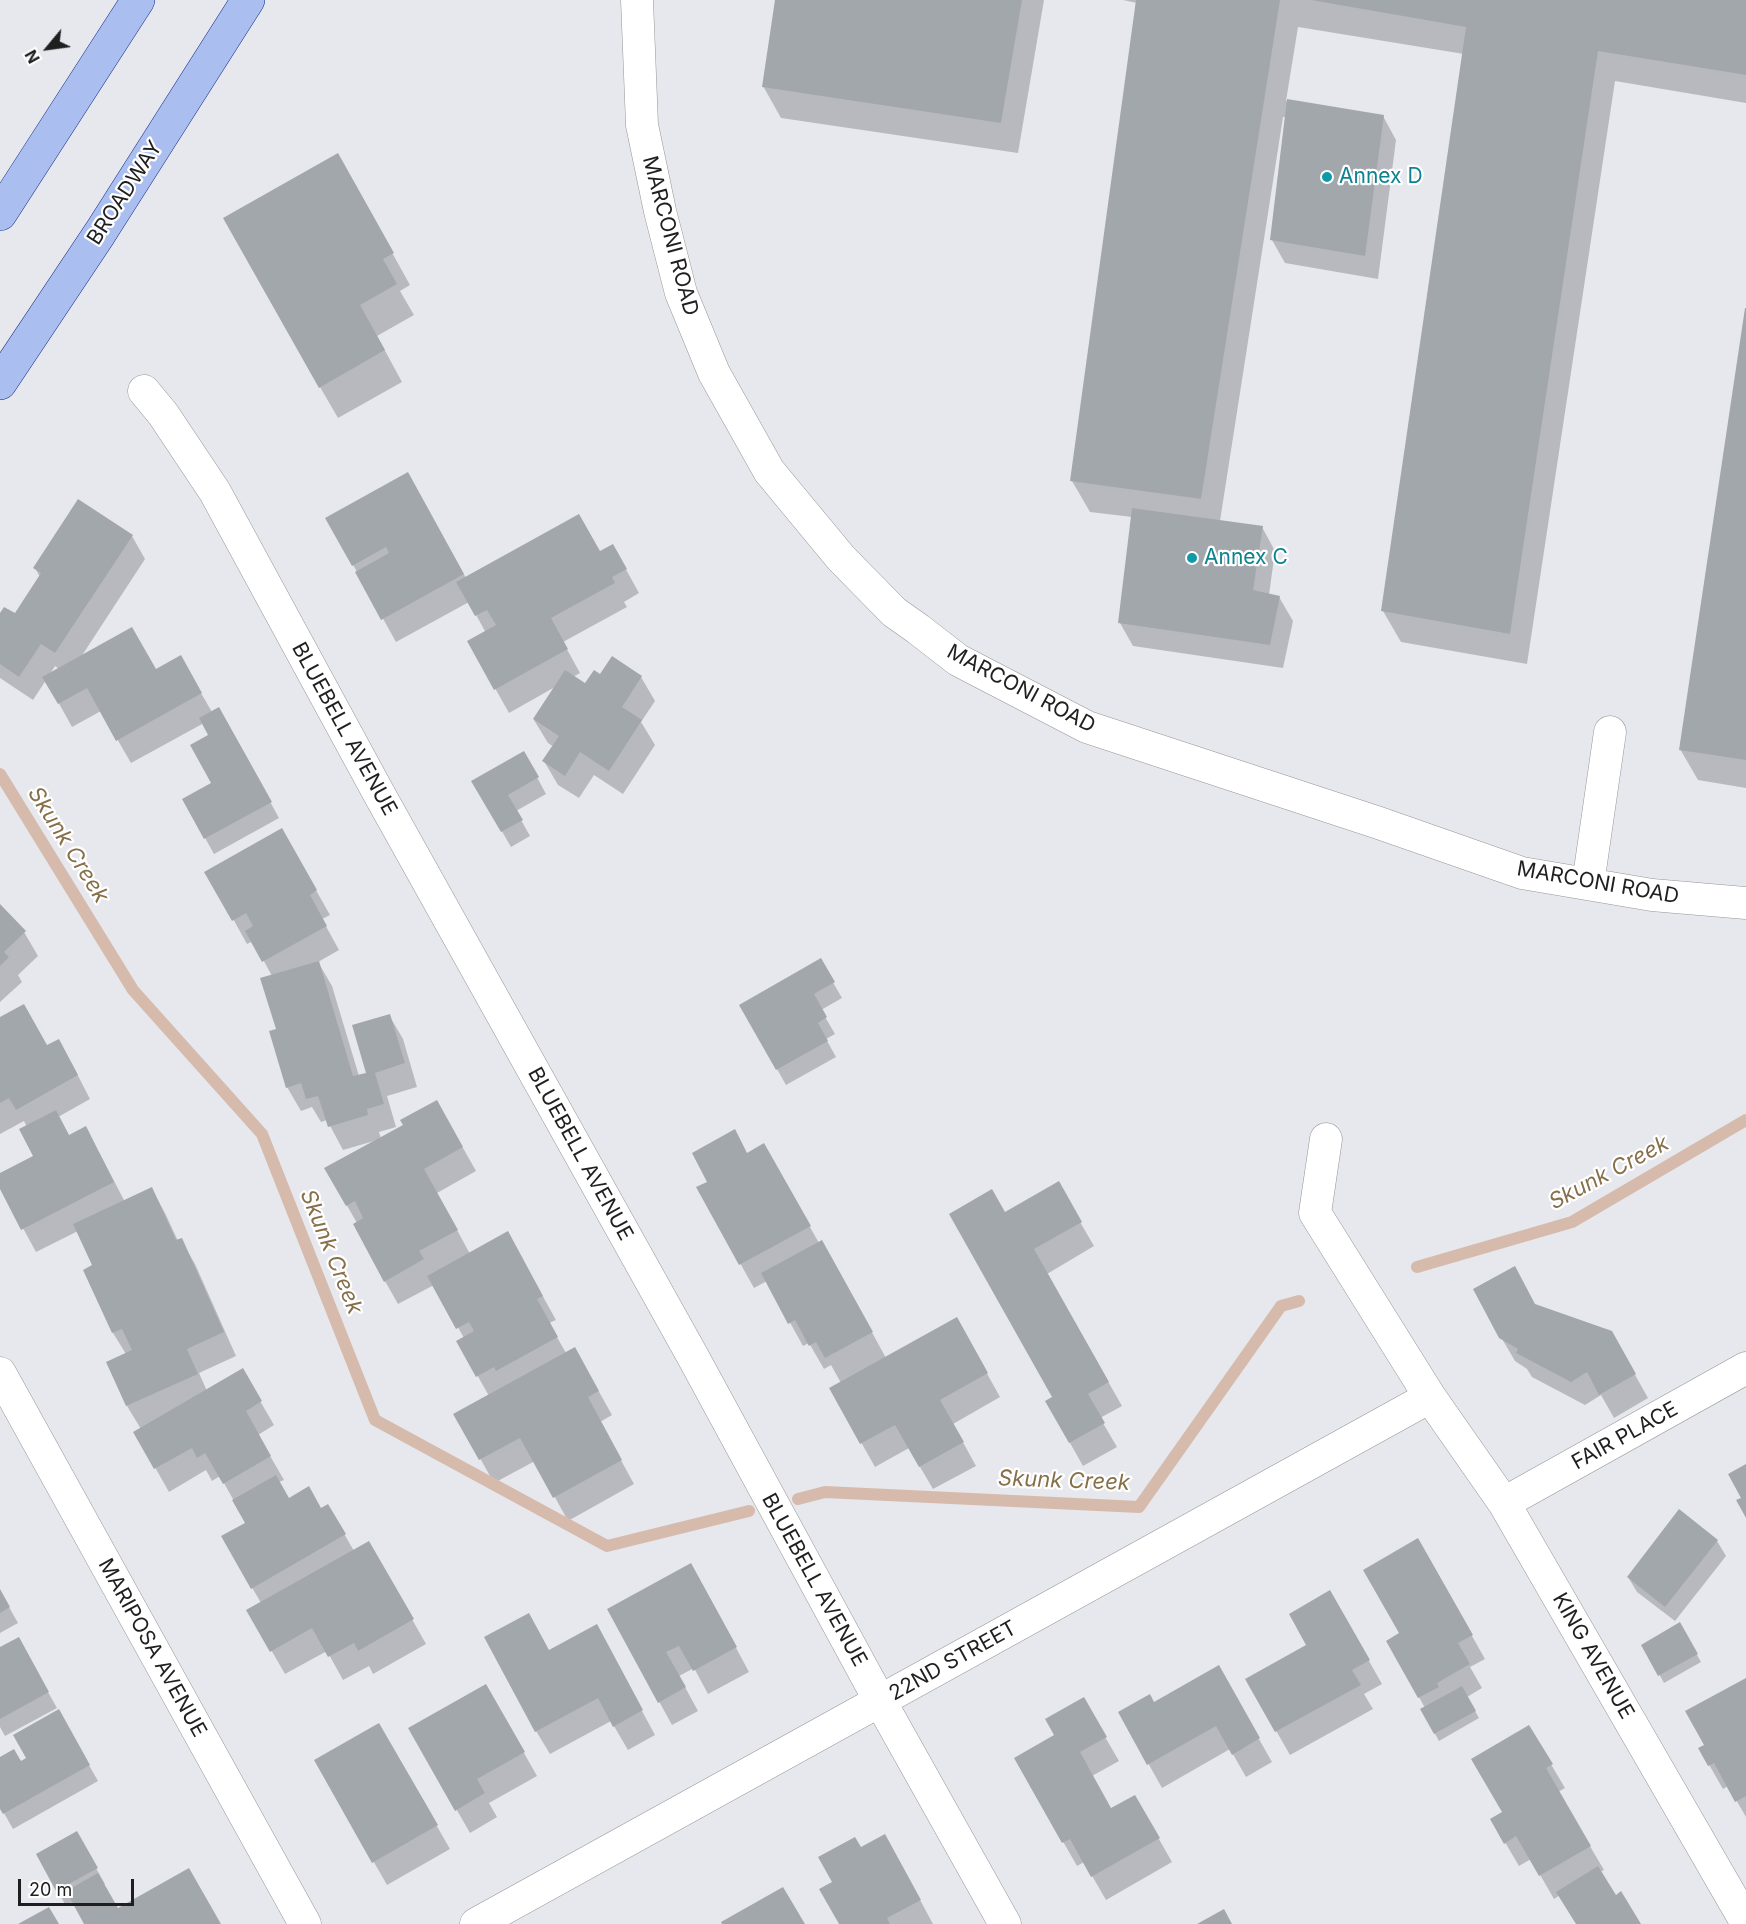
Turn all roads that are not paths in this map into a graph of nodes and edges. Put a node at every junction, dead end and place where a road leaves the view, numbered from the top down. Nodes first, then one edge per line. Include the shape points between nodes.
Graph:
1 (138, 0) edge
2 (248, 0) edge
3 (637, 0) edge
4 (0, 214) edge
5 (0, 383) edge
6 (144, 391) dead end
7 (1610, 732) dead end
8 (1588, 884) junction
9 (1746, 903) edge
10 (1326, 1139) dead end
11 (1746, 1368) edge
12 (0, 1373) edge
13 (1430, 1397) junction
14 (1504, 1503) junction
15 (880, 1701) junction
16 (1738, 1890) edge
17 (1746, 1922) edge
18 (305, 1924) edge
19 (476, 1924) edge
20 (1005, 1924) edge

1 - 4 main road
2 - 5 main road, BROADWAY
3 - 8 street, MARCONI ROAD via 642,125 681,293 714,373 769,471 841,558 894,612 958,660 1087,728 1522,873
6 - 15 street, BLUEBELL AVENUE via 164,414 215,492
7 - 8 street
8 - 9 street, MARCONI ROAD via 1652,895
10 - 13 street, KING AVENUE via 1315,1213
11 - 14 street, FAIR PLACE
12 - 18 street, MARIPOSA AVENUE
13 - 14 street, KING AVENUE
13 - 15 street, 22ND STREET
14 - 16 street, KING AVENUE
15 - 19 street, 22ND STREET
15 - 20 street, BLUEBELL AVENUE
16 - 17 street, KING AVENUE

